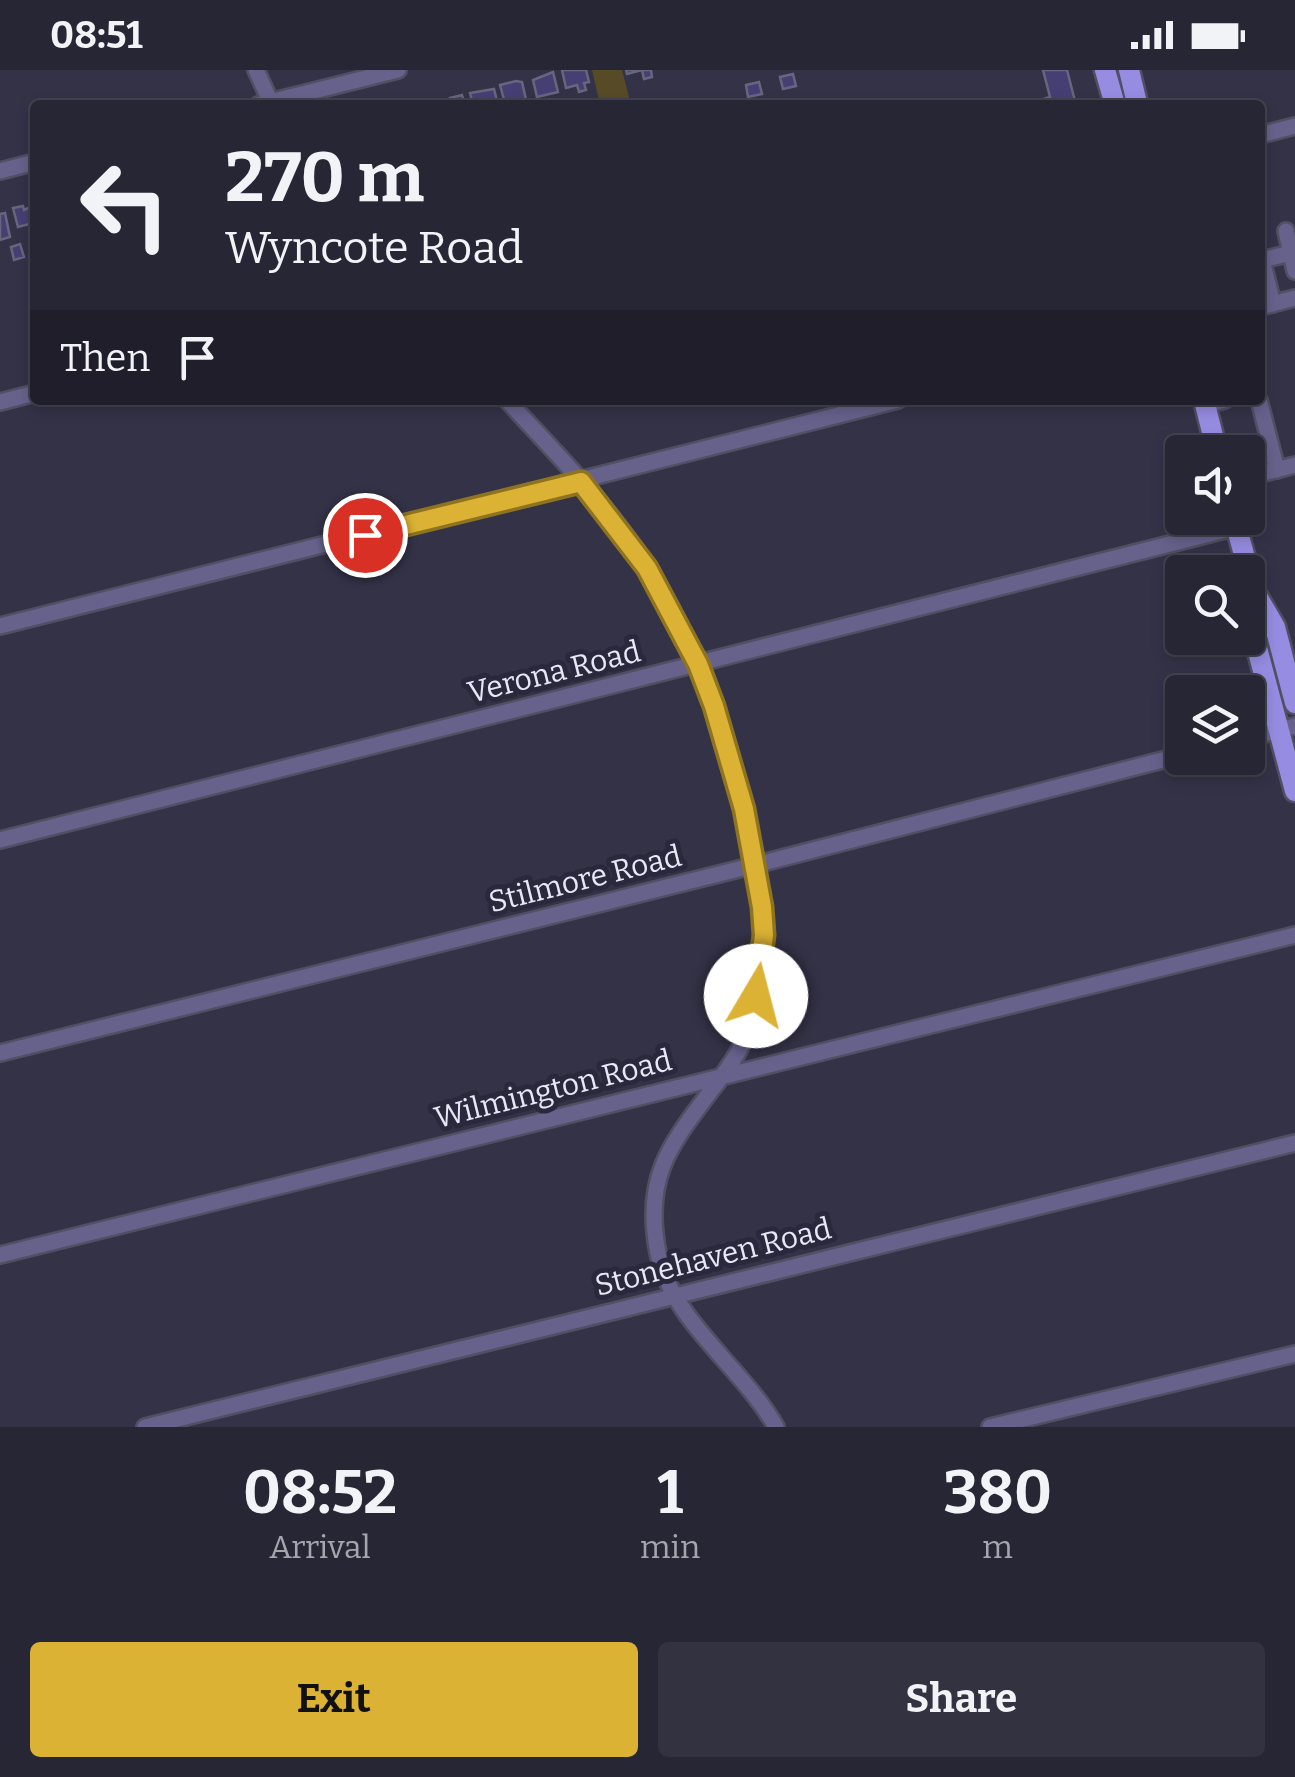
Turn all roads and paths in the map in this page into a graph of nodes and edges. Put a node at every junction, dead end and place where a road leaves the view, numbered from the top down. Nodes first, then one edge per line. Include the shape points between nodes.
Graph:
1 (256, 70) edge
2 (398, 70) edge
3 (1105, 70) edge
4 (1129, 70) edge
5 (266, 100) edge
6 (282, 100) edge
7 (1114, 100) edge
8 (1136, 100) edge
9 (1295, 126) edge
10 (1265, 134) edge
11 (30, 163) edge
12 (0, 170) edge
13 (1286, 231) dead end
14 (1291, 254) junction
15 (1265, 259) edge
16 (1295, 271) edge
17 (1295, 298) edge
18 (1266, 306) edge
19 (30, 394) edge
20 (0, 402) edge
21 (512, 405) edge
22 (879, 405) edge
23 (1212, 405) edge
24 (1260, 405) edge
25 (1216, 435) edge
26 (1295, 465) edge
27 (1277, 470) junction
28 (1265, 473) edge
29 (581, 482) junction
30 (1187, 535) edge
31 (1265, 608) edge
32 (0, 626) edge
33 (1261, 655) edge
34 (698, 664) junction
35 (1295, 703) edge
36 (1287, 728) edge
37 (1165, 759) edge
38 (1295, 791) edge
39 (0, 840) edge
40 (755, 866) junction
41 (1295, 935) edge
42 (0, 1053) edge
43 (723, 1075) junction
44 (1295, 1142) edge
45 (0, 1255) edge
46 (672, 1296) junction
47 (1295, 1354) edge
48 (145, 1427) edge
49 (776, 1427) edge
50 (990, 1427) edge

1 - 5 street
2 - 6 street
3 - 7 main road
4 - 8 main road
9 - 10 street
11 - 12 street
13 - 14 street
14 - 15 street
14 - 16 street
17 - 18 street
19 - 20 street
21 - 29 street
22 - 29 street
23 - 25 main road
24 - 27 street
26 - 27 street
27 - 28 street
29 - 32 street
29 - 34 street via 647,568
30 - 34 street, Verona Road
31 - 35 main road
33 - 36 main road
34 - 39 street, Verona Road
34 - 40 street via 730,753
36 - 38 main road
37 - 40 street, Stilmore Road
40 - 42 street, Stilmore Road
40 - 43 street via 762,963 741,1047
41 - 43 street, Wilmington Road
43 - 45 street, Wilmington Road
43 - 46 street via 660,1170 655,1232
44 - 46 street, Stonehaven Road
46 - 48 street, Stonehaven Road
46 - 49 street
47 - 50 street

